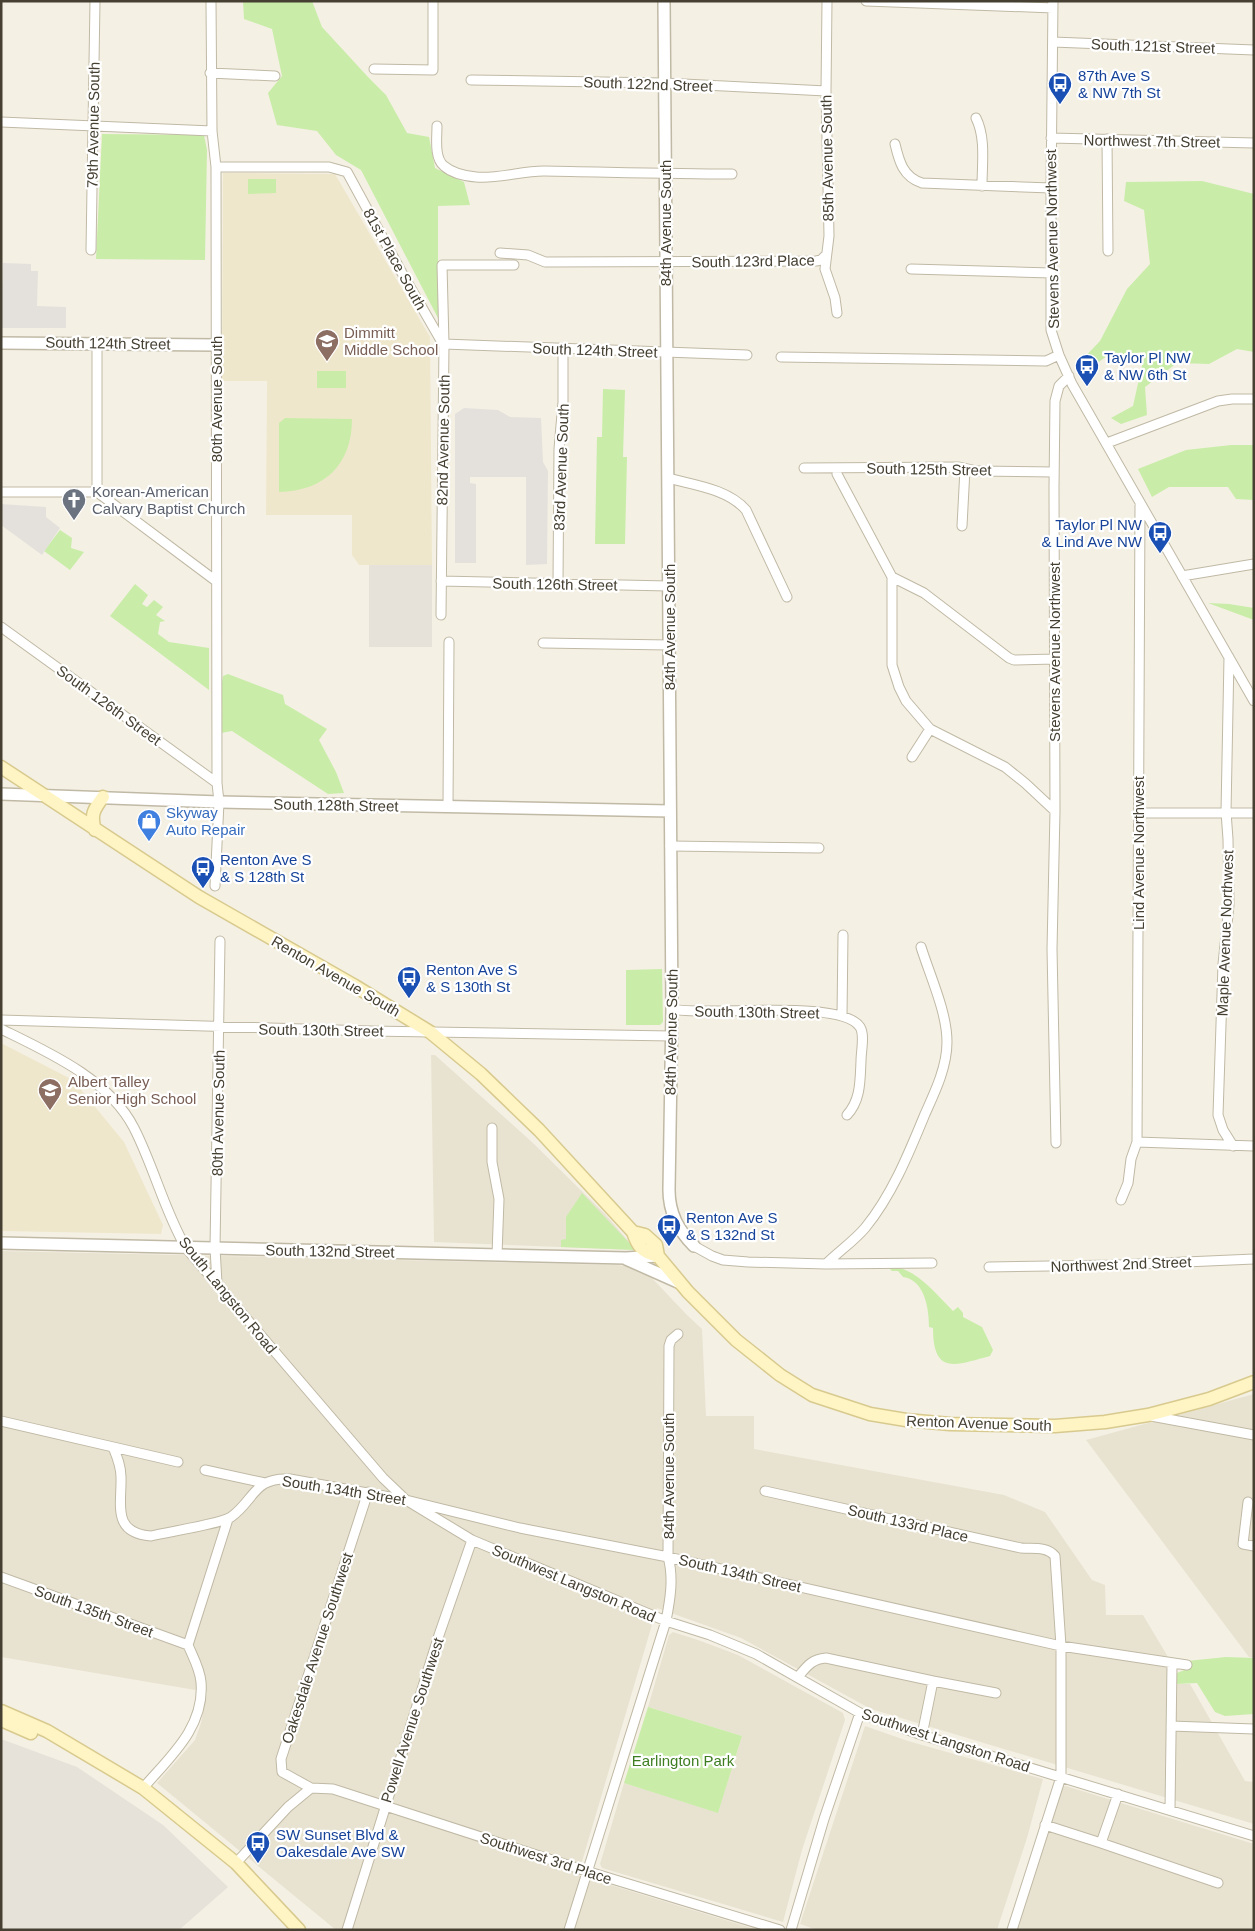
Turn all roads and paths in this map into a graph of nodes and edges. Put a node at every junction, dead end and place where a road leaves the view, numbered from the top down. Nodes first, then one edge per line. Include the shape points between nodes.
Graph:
1 (95, 1) edge
2 (211, 1) edge
3 (433, 1) edge
4 (664, 1) edge
5 (827, 1) edge
6 (866, 1) edge
7 (1053, 5) edge
8 (1053, 42) junction
9 (1254, 50) edge
10 (374, 69) dead end
11 (210, 73) junction
12 (275, 76) dead end
13 (471, 80) dead end
14 (664, 83) junction
15 (826, 91) junction
16 (976, 118) dead end
17 (1, 122) edge
18 (94, 126) junction
19 (438, 126) dead end
20 (212, 131) junction
21 (1051, 138) junction
22 (1107, 140) junction
23 (1254, 143) edge
24 (895, 144) dead end
25 (216, 167) junction
26 (665, 174) junction
27 (732, 174) dead end
28 (982, 186) junction
29 (1051, 188) junction
30 (91, 250) dead end
31 (1108, 251) dead end
32 (500, 253) dead end
33 (825, 256) junction
34 (666, 262) junction
35 (514, 265) dead end
36 (911, 269) dead end
37 (1051, 273) junction
38 (837, 313) dead end
39 (1, 342) edge
40 (97, 343) junction
41 (444, 344) junction
42 (216, 345) junction
43 (564, 350) junction
44 (666, 353) junction
45 (747, 355) dead end
46 (1059, 356) junction
47 (781, 357) dead end
48 (1069, 376) junction
49 (1254, 399) edge
50 (1107, 443) junction
51 (804, 468) dead end
52 (965, 468) junction
53 (1054, 472) junction
54 (837, 474) dead end
55 (668, 478) junction
56 (1, 492) edge
57 (97, 492) junction
58 (1140, 504) junction
59 (962, 526) dead end
60 (1254, 564) edge
61 (1182, 576) junction
62 (892, 577) junction
63 (216, 581) junction
64 (441, 582) junction
65 (558, 584) junction
66 (668, 586) junction
67 (787, 597) dead end
68 (441, 614) dead end
69 (1, 627) edge
70 (449, 642) dead end
71 (543, 643) dead end
72 (669, 645) junction
73 (1228, 657) junction
74 (1054, 659) junction
75 (1254, 701) edge
76 (930, 729) junction
77 (912, 757) dead end
78 (1, 767) edge
79 (217, 783) junction
80 (1, 794) edge
81 (41, 794) junction
82 (103, 797) junction
83 (219, 802) junction
84 (448, 807) junction
85 (670, 811) junction
86 (1055, 811) junction
87 (1226, 812) junction
88 (1254, 813) edge
89 (1138, 814) junction
90 (95, 830) junction
91 (670, 846) junction
92 (819, 848) dead end
93 (215, 886) dead end
94 (843, 935) dead end
95 (220, 941) dead end
96 (920, 947) dead end
97 (672, 1009) junction
98 (842, 1016) junction
99 (1, 1020) edge
100 (219, 1027) junction
101 (1, 1029) edge
102 (430, 1032) junction
103 (671, 1036) junction
104 (847, 1115) dead end
105 (492, 1128) dead end
106 (1137, 1142) junction
107 (1056, 1143) dead end
108 (1233, 1146) junction
109 (1254, 1146) edge
110 (1121, 1200) dead end
111 (1, 1244) edge
112 (694, 1246) joint
113 (186, 1248) junction
114 (215, 1248) junction
115 (497, 1255) junction
116 (658, 1256) junction
117 (622, 1258) junction
118 (1254, 1259) edge
119 (932, 1263) dead end
120 (826, 1264) junction
121 (989, 1267) dead end
122 (680, 1283) junction
123 (218, 1285) junction
124 (678, 1334) dead end
125 (1254, 1382) edge
126 (1148, 1415) junction
127 (1, 1421) edge
128 (1254, 1434) edge
129 (113, 1447) junction
130 (178, 1462) dead end
131 (205, 1470) dead end
132 (265, 1483) junction
133 (765, 1491) dead end
134 (368, 1492) junction
135 (406, 1500) junction
136 (1248, 1502) dead end
137 (228, 1519) junction
138 (472, 1540) junction
139 (1254, 1546) edge
140 (668, 1557) junction
141 (1, 1577) edge
142 (666, 1621) junction
143 (188, 1645) junction
144 (1061, 1646) junction
145 (1172, 1664) junction
146 (1186, 1665) dead end
147 (798, 1677) junction
148 (932, 1682) junction
149 (996, 1693) dead end
150 (1, 1711) edge
151 (860, 1713) junction
152 (1, 1720) edge
153 (1170, 1726) junction
154 (1254, 1729) edge
155 (922, 1735) junction
156 (77, 1750) junction
157 (1061, 1777) junction
158 (142, 1788) junction
159 (312, 1788) junction
160 (1118, 1794) junction
161 (385, 1806) junction
162 (1170, 1810) junction
163 (1045, 1825) junction
164 (1254, 1836) edge
165 (1101, 1843) junction
166 (236, 1863) junction
167 (586, 1871) junction
168 (1218, 1883) dead end
169 (299, 1930) edge
170 (347, 1930) edge
171 (569, 1930) edge
172 (780, 1930) edge
173 (791, 1930) edge
174 (1012, 1930) edge

1 - 18 street, 79th Avenue South
2 - 11 street, 80th Avenue South
3 - 10 street via 433,70
4 - 14 street, 84th Avenue South
5 - 15 street, 85th Avenue South
6 - 7 street
7 - 8 street, Stevens Avenue Northwest
8 - 9 street, South 121st Street
8 - 21 street, Stevens Avenue Northwest
11 - 12 street
11 - 20 street, 80th Avenue South
13 - 14 street, South 122nd Street
14 - 15 street, South 122nd Street
14 - 26 street, 84th Avenue South
15 - 33 street, 85th Avenue South via 829,236
16 - 28 street via 982,136
17 - 18 street
18 - 20 street
18 - 30 street, 79th Avenue South
19 - 26 street via 438,155 444,166 461,174 493,178 542,171
20 - 25 street, 80th Avenue South
21 - 22 street, Northwest 7th Street
21 - 29 street, Stevens Avenue Northwest
22 - 23 street, Northwest 7th Street
22 - 31 street
24 - 28 street via 901,166 915,180 930,184
25 - 41 street, 81st Place South via 329,167 348,172
25 - 42 street, 80th Avenue South
26 - 27 street
26 - 34 street, 84th Avenue South
28 - 29 street
29 - 37 street, Stevens Avenue Northwest
32 - 34 street, South 123rd Place via 528,255 545,262
33 - 34 street, South 123rd Place via 816,261
33 - 38 street, 85th Avenue South via 824,269
34 - 44 street, 84th Avenue South
35 - 41 street, 82nd Avenue South via 442,265
36 - 37 street
37 - 46 street, Stevens Avenue Northwest via 1051,330
39 - 40 street, South 124th Street
40 - 42 street, South 124th Street
40 - 57 street
41 - 43 street, South 124th Street
41 - 64 street, 82nd Avenue South
42 - 63 street, 80th Avenue South
43 - 44 street, South 124th Street
43 - 65 street, 83rd Avenue South
44 - 45 street, South 124th Street
44 - 55 street, 84th Avenue South
46 - 47 street via 1046,361
46 - 48 street, Stevens Avenue Northwest
48 - 50 street
48 - 53 street, Stevens Avenue Northwest via 1056,392
49 - 50 street via 1218,401
50 - 58 street
51 - 52 street, South 125th Street
52 - 53 street, South 125th Street
52 - 59 street
53 - 74 street, Stevens Avenue Northwest
54 - 62 street
55 - 66 street, 84th Avenue South
55 - 67 street via 727,495 739,502 746,510
56 - 57 street
57 - 63 street
58 - 61 street
58 - 89 street, Lind Avenue Northwest
60 - 61 street
61 - 73 street
62 - 74 street via 924,593 1009,658
62 - 76 street via 892,665 906,701
63 - 79 street, 80th Avenue South
64 - 65 street, South 126th Street
64 - 68 street, 82nd Avenue South
65 - 66 street, South 126th Street
66 - 72 street, 84th Avenue South
69 - 79 street, South 126th Street
70 - 84 street
71 - 72 street
72 - 85 street, 84th Avenue South
73 - 75 street
73 - 87 street, Maple Avenue Northwest
74 - 86 street, Stevens Avenue Northwest
76 - 77 street
76 - 86 street via 1005,767
78 - 81 main road, Renton Avenue South
79 - 83 street, 80th Avenue South
80 - 81 street, South 128th Street
81 - 82 street, South 128th Street
81 - 90 main road, Renton Avenue South
82 - 83 street, South 128th Street
82 - 90 main road via 92,812
83 - 84 street, South 128th Street
83 - 93 street, 80th Avenue South
84 - 85 street, South 128th Street
85 - 91 street, 84th Avenue South
86 - 107 street, Stevens Avenue Northwest via 1052,950
87 - 88 street
87 - 89 street
87 - 108 street, Maple Avenue Northwest via 1229,905 1223,964 1218,1115
89 - 106 street, Lind Avenue Northwest
90 - 102 main road, Renton Avenue South via 199,897
91 - 92 street
91 - 97 street, 84th Avenue South
94 - 98 street
95 - 100 street, 80th Avenue South
96 - 120 street via 946,1026 944,1065 910,1149 881,1207 863,1230
97 - 98 street, South 130th Street via 815,1012
97 - 103 street, 84th Avenue South
98 - 104 street via 859,1025 862,1035 858,1096 854,1108
99 - 100 street, South 130th Street
100 - 102 street, South 130th Street
100 - 114 street, 80th Avenue South
101 - 113 street, South Langston Road via 70,1065 93,1081 122,1109 134,1128
102 - 103 street, South 130th Street
102 - 116 main road, Renton Avenue South via 481,1074 539,1130 633,1232 645,1253
103 - 112 street, 84th Avenue South via 669,1202 678,1227
105 - 115 street via 492,1162 498,1199
106 - 108 street
106 - 110 street, Lind Avenue Northwest
108 - 109 street
111 - 113 street, South 132nd Street
112 - 120 street via 723,1260
113 - 114 street, South 132nd Street
113 - 123 street, South Langston Road
114 - 115 street, South 132nd Street
114 - 123 street, 80th Avenue South
115 - 117 street, South 132nd Street
116 - 117 street, South 132nd Street
116 - 122 main road, Renton Avenue South
117 - 122 street
118 - 121 street, Northwest 2nd Street
119 - 120 street
122 - 126 main road, Renton Avenue South via 736,1340 780,1375 812,1395 870,1414 950,1424 1055,1426
123 - 135 street, South Langston Road via 383,1478
124 - 140 street, 84th Avenue South via 669,1346
125 - 126 main road, Renton Avenue South via 1209,1400
126 - 128 street
127 - 129 street
129 - 130 street
129 - 137 street via 121,1476 119,1508 122,1518 134,1532 151,1536
131 - 132 street, South 134th Street
132 - 134 street, South 134th Street via 290,1478
132 - 137 street
133 - 144 street, South 133rd Place via 1021,1548 1043,1548 1052,1552 1056,1560
134 - 135 street, South 134th Street
134 - 159 street, Oakesdale Avenue Southwest via 281,1759 282,1772
135 - 138 street, Southwest Langston Road
135 - 140 street, South 134th Street via 520,1528
136 - 139 street via 1243,1544
137 - 143 street
138 - 142 street, Southwest Langston Road
138 - 161 street, Powell Avenue Southwest
140 - 142 street, 84th Avenue South via 671,1580
140 - 144 street, South 134th Street
141 - 143 street, South 135th Street
142 - 147 street, Southwest Langston Road via 756,1654
142 - 167 street, 84th Avenue South
143 - 158 street via 201,1681 199,1710 193,1727 180,1746
144 - 145 street, South 134th Street
144 - 157 street
145 - 146 street, South 134th Street
145 - 153 street
147 - 148 street via 816,1658 826,1658
147 - 151 street, Southwest Langston Road
148 - 149 street
148 - 155 street
150 - 156 main road via 47,1731
151 - 155 street, Southwest Langston Road
151 - 173 street
152 - 156 main road
153 - 154 street
153 - 162 street
155 - 157 street, Southwest Langston Road
156 - 158 main road
157 - 160 street, Southwest Langston Road
157 - 163 street
158 - 166 main road
159 - 161 street, Southwest 3rd Place via 333,1788
159 - 166 street via 288,1807
160 - 162 street, Southwest Langston Road
160 - 165 street
161 - 167 street, Southwest 3rd Place
161 - 170 street, Powell Avenue Southwest
162 - 164 street, Southwest Langston Road
163 - 165 street
163 - 174 street
165 - 168 street
166 - 169 main road
167 - 171 street, 84th Avenue South
167 - 172 street, Southwest 3rd Place

